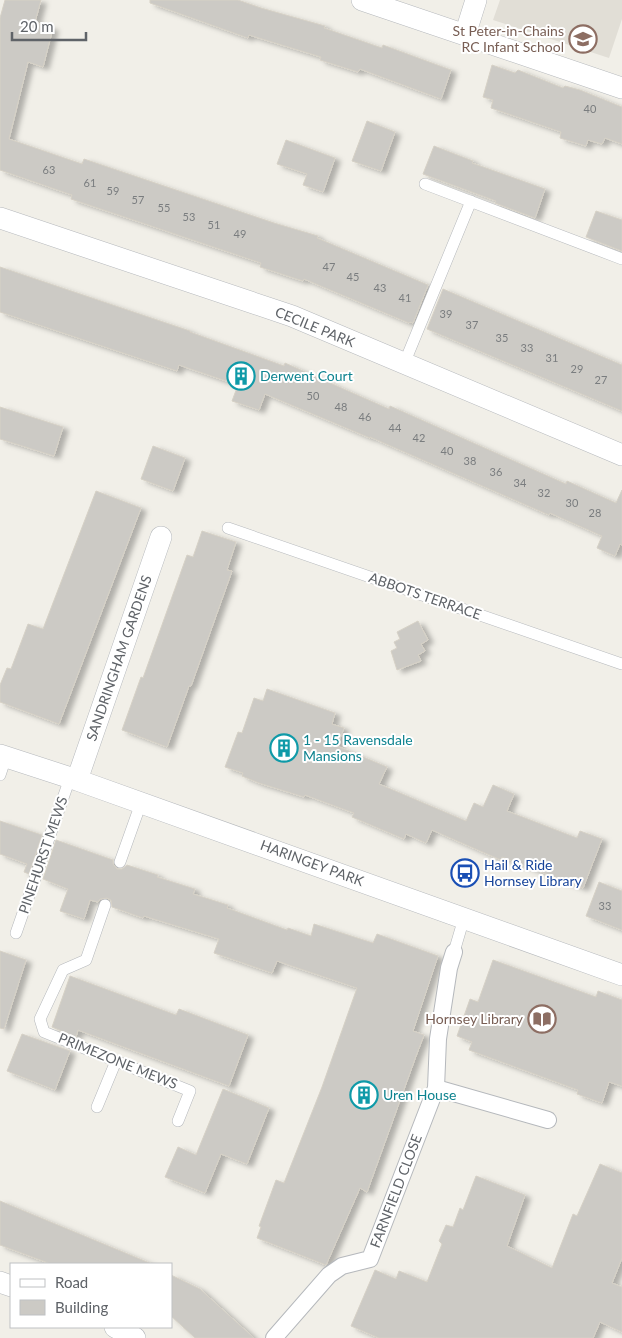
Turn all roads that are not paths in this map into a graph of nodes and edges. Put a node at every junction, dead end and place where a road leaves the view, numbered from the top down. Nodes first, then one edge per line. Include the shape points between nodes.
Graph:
1 (362, 0) edge
2 (476, 0) edge
3 (465, 35) junction
4 (622, 88) edge
5 (425, 184) dead end
6 (471, 201) junction
7 (0, 218) edge
8 (622, 259) edge
9 (404, 364) junction
10 (622, 454) edge
11 (228, 528) dead end
12 (161, 537) dead end
13 (622, 664) edge
14 (2, 763) edge
15 (74, 779) junction
16 (141, 802) junction
17 (120, 862) dead end
18 (106, 905) dead end
19 (464, 918) junction
20 (16, 932) dead end
21 (454, 952) joint
22 (622, 975) edge
23 (116, 1061) junction
24 (436, 1088) junction
25 (97, 1107) dead end
26 (548, 1120) dead end
27 (178, 1121) dead end
28 (117, 1328) edge
29 (135, 1338) edge
30 (274, 1338) edge

1 - 3 street
2 - 3 street
3 - 4 street
5 - 6 lane
6 - 8 lane
6 - 9 lane
7 - 9 street, CECILE PARK via 292,316
9 - 10 street, CECILE PARK
11 - 13 lane, ABBOTS TERRACE
12 - 15 street, SANDRINGHAM GARDENS
14 - 15 street, HARINGEY PARK
15 - 16 street, HARINGEY PARK
15 - 20 lane, PINEHURST MEWS
16 - 17 lane
16 - 19 street, HARINGEY PARK
18 - 23 lane, PRIMEZONE MEWS via 86,960 63,970 40,1019 44,1032
19 - 21 lane
19 - 22 street, HARINGEY PARK
21 - 24 street, FARNFIELD CLOSE via 438,1040
23 - 25 lane
23 - 27 lane, PRIMEZONE MEWS via 190,1091
24 - 26 street
24 - 30 street, FARNFIELD CLOSE via 370,1259 342,1266 328,1275
28 - 29 street

